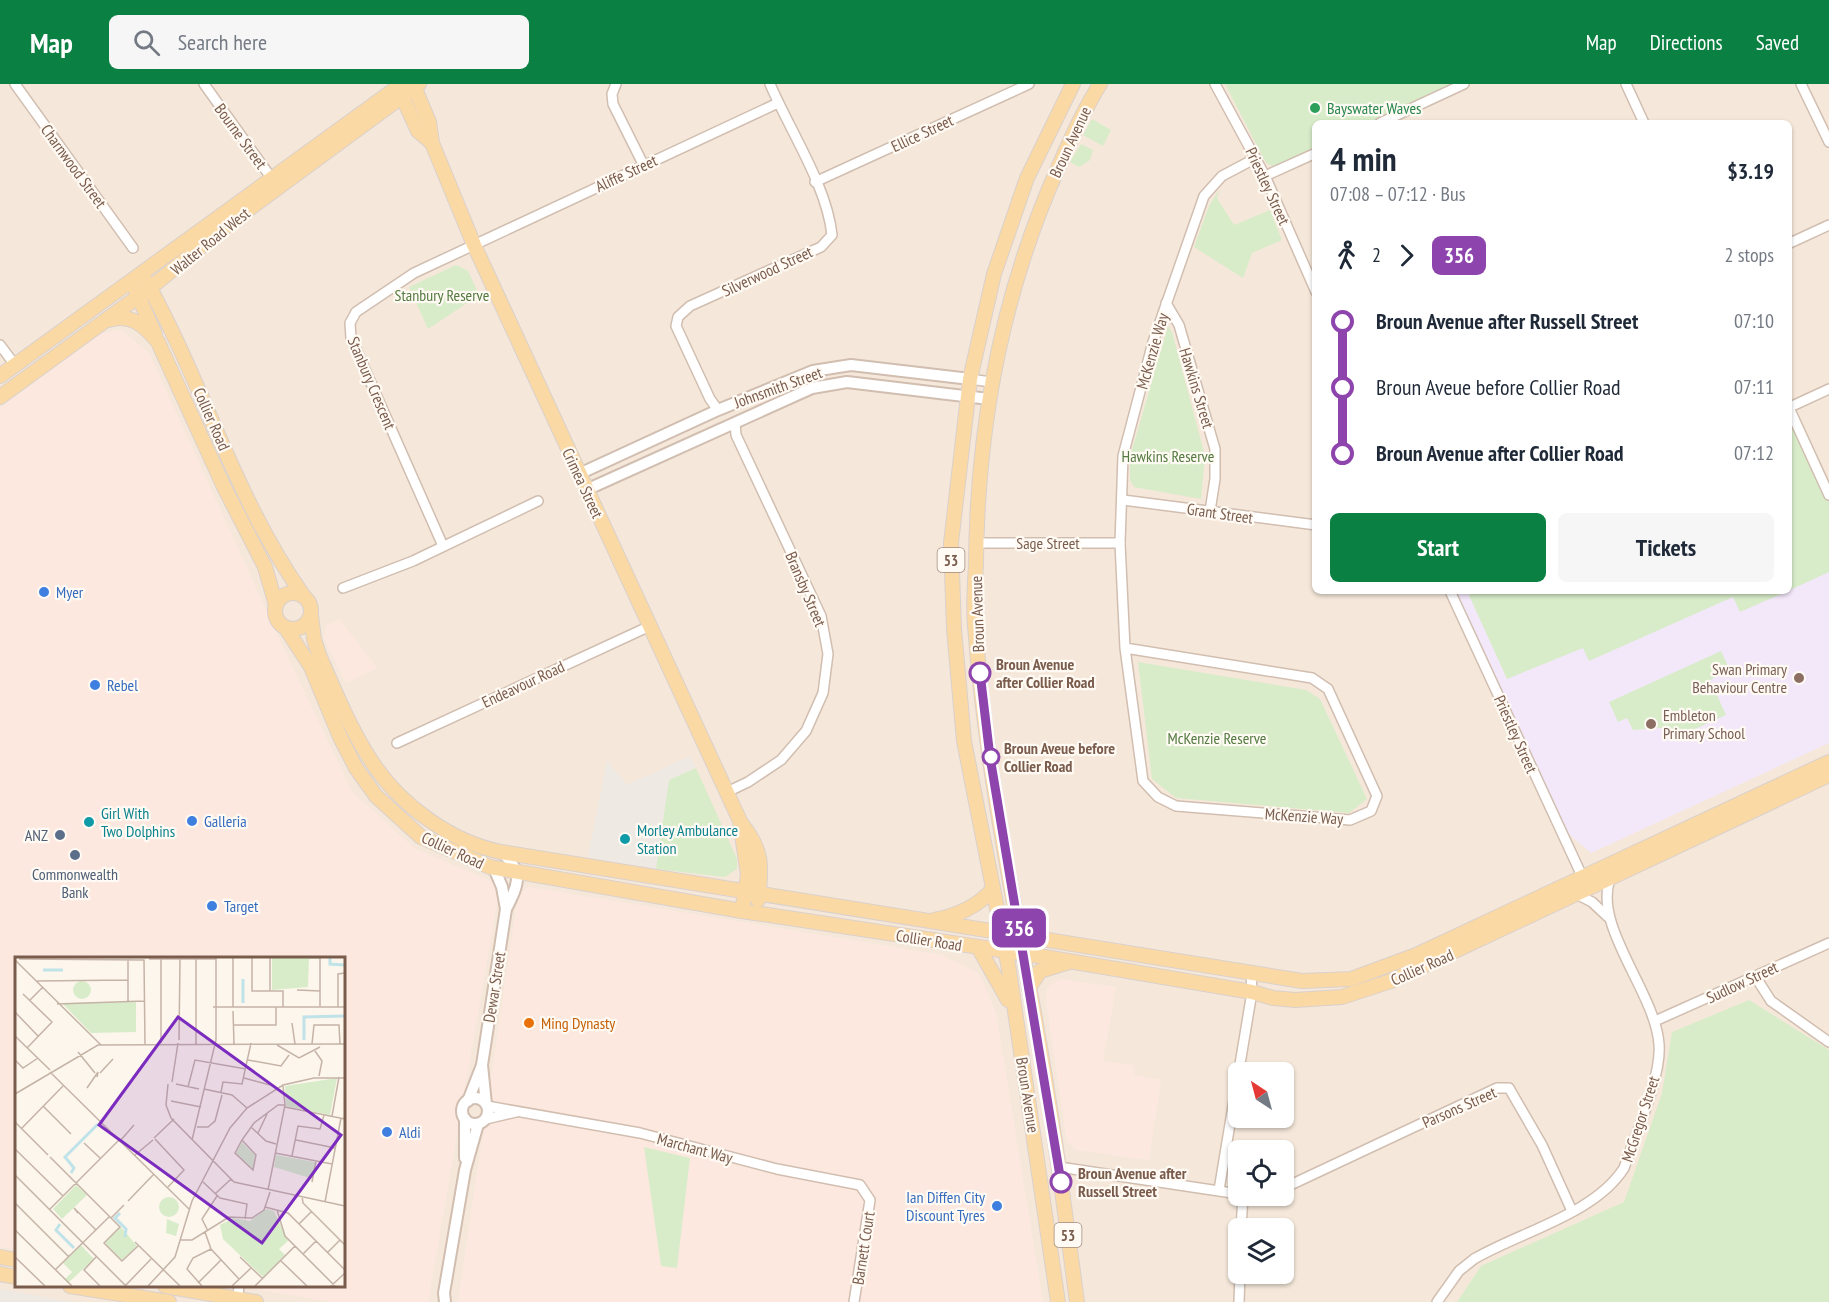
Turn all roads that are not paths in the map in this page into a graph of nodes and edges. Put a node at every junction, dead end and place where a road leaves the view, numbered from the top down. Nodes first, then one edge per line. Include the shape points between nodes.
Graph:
1 (15, 84) edge
2 (204, 84) edge
3 (616, 84) edge
4 (770, 84) edge
5 (1029, 84) edge
6 (1073, 84) edge
7 (1100, 84) edge
8 (1215, 84) edge
9 (1464, 84) edge
10 (1626, 84) edge
11 (1801, 84) edge
12 (406, 87) edge
13 (778, 103) junction
14 (1386, 120) edge
15 (1643, 120) edge
16 (1829, 142) edge
17 (1312, 155) edge
18 (1256, 158) junction
19 (643, 164) junction
20 (1265, 176) junction
21 (816, 182) junction
22 (274, 183) junction
23 (1829, 225) edge
24 (1792, 242) edge
25 (474, 244) junction
26 (133, 248) dead end
27 (137, 277) junction
28 (1312, 283) edge
29 (144, 292) junction
30 (1166, 303) junction
31 (103, 322) junction
32 (158, 342) junction
33 (0, 345) edge
34 (15, 365) junction
35 (0, 376) edge
36 (970, 379) junction
37 (991, 382) junction
38 (1829, 389) edge
39 (969, 395) junction
40 (0, 396) edge
41 (989, 399) junction
42 (1792, 407) edge
43 (718, 410) junction
44 (1792, 412) edge
45 (735, 423) junction
46 (579, 474) junction
47 (586, 490) junction
48 (1829, 495) edge
49 (1123, 500) junction
50 (538, 501) dead end
51 (1210, 511) junction
52 (1312, 524) edge
53 (976, 543) junction
54 (1120, 543) junction
55 (443, 546) junction
56 (343, 588) dead end
57 (1451, 594) edge
58 (303, 595) junction
59 (276, 605) junction
60 (311, 615) junction
61 (650, 626) junction
62 (285, 627) junction
63 (1125, 648) junction
64 (397, 743) dead end
65 (1829, 762) edge
66 (1829, 775) edge
67 (727, 792) junction
68 (740, 821) junction
69 (501, 852) junction
70 (494, 868) junction
71 (518, 874) junction
72 (1582, 876) junction
73 (1610, 879) junction
74 (993, 889) junction
75 (745, 890) junction
76 (759, 893) junction
77 (1578, 895) junction
78 (506, 909) junction
79 (742, 911) junction
80 (757, 914) junction
81 (1608, 917) junction
82 (926, 922) junction
83 (1000, 933) junction
84 (1020, 936) junction
85 (1829, 943) edge
86 (978, 947) junction
87 (1004, 951) junction
88 (1023, 953) junction
89 (1071, 961) junction
90 (1251, 974) junction
91 (1755, 976) junction
92 (1029, 988) junction
93 (1252, 992) junction
94 (1017, 1021) junction
95 (1655, 1021) junction
96 (1829, 1042) edge
97 (482, 1065) junction
98 (468, 1101) junction
99 (487, 1105) junction
100 (516, 1112) junction
101 (465, 1119) junction
102 (482, 1122) junction
103 (1059, 1167) junction
104 (465, 1170) junction
105 (1294, 1183) edge
106 (1219, 1190) junction
107 (1228, 1192) edge
108 (868, 1194) joint
109 (1572, 1211) junction
110 (0, 1257) edge
111 (15, 1260) edge
112 (0, 1274) edge
113 (15, 1277) edge
114 (1240, 1284) edge
115 (76, 1287) edge
116 (172, 1287) edge
117 (231, 1295) edge
118 (443, 1299) edge
119 (169, 1302) edge
120 (256, 1302) edge
121 (854, 1302) edge
122 (1058, 1302) edge
123 (1077, 1302) edge
124 (1239, 1302) edge
125 (1437, 1302) edge

1 - 26 street, Charnwood Street
2 - 22 street, Bourne Street
3 - 19 street via 613,104
4 - 13 street, Silverwood Street
5 - 21 street, Ellice Street
6 - 36 main road, Broun Avenue / 53 via 1023,188 993,274
7 - 37 main road, Broun Avenue / 53 via 1083,111 1032,231 1015,279
8 - 18 street, Priestley Street
9 - 14 street
10 - 15 street
11 - 16 street
12 - 22 main road, Walter Road West
12 - 25 main road, Crimea Street via 418,130 432,144
13 - 19 street, Aliffe Street
13 - 21 street, Silverwood Street
17 - 20 street
18 - 20 street, Priestley Street
18 - 30 street, McKenzie Way via 1222,176 1204,196
19 - 25 street, Aliffe Street
20 - 28 street, Priestley Street
21 - 43 street, Silverwood Street via 830,218 832,236 821,247 690,306 678,317 676,326
22 - 27 main road, Walter Road West
22 - 29 main road, Walter Road West
23 - 24 street
25 - 46 main road, Crimea Street
25 - 55 street, Stanbury Crescent via 401,280 356,312 350,323 351,338
27 - 29 main road, Collier Road
27 - 34 main road, Walter Road West
29 - 31 main road, Walter Road West
29 - 32 main road, Collier Road
29 - 58 main road, Collier Road via 287,574
30 - 49 street, McKenzie Way via 1123,456
30 - 51 street, Hawkins Street via 1179,326 1215,449
31 - 32 main road, Collier Road via 130,318 145,326
31 - 40 main road, Walter Road West
32 - 59 main road, Collier Road via 265,567
33 - 34 street
34 - 35 main road, Walter Road West
36 - 37 street, Johnsmith Street
36 - 39 main road, Broun Avenue / 53
36 - 43 street, Johnsmith Street via 851,365 813,371
37 - 41 main road, Broun Avenue / 53
38 - 42 street
39 - 41 street, Johnsmith Street
39 - 45 street, Johnsmith Street via 846,382 812,388
39 - 74 main road, Broun Avenue / 53 via 951,543 954,629 964,741
41 - 53 main road, Broun Avenue / 53 via 979,471
43 - 46 street, Johnsmith Street
44 - 48 street
45 - 47 street, Johnsmith Street
45 - 67 street, Bransby Street via 736,435 821,616 828,654 823,693 806,731 781,760
46 - 47 main road, Crimea Street
47 - 61 main road, Crimea Street
49 - 51 street, Grant Street
49 - 54 street, McKenzie Way
50 - 55 street
51 - 52 street, Grant Street
53 - 54 street, Sage Street
53 - 84 main road, Broun Avenue / 53 via 976,635 990,757
54 - 63 street, McKenzie Way
55 - 56 street
57 - 72 street, Priestley Street
58 - 59 main road via 287,593
58 - 60 main road via 310,603
59 - 62 main road via 277,620
60 - 62 main road via 301,627
60 - 69 main road, Collier Road via 314,639 330,679 383,776 428,819 470,842
61 - 64 street, Endeavour Road
61 - 67 main road, Crimea Street
62 - 70 main road, Collier Road via 311,667 356,768 376,796 421,837
63 - 63 street, McKenzie Way via 1143,781 1158,797 1176,806 1350,820 1371,811 1377,796 1328,689 1312,678
65 - 72 main road, Collier Road
66 - 73 main road, Collier Road
67 - 68 main road, Crimea Street
68 - 75 main road, Crimea Street via 747,862
68 - 76 main road, Crimea Street via 754,839 761,861
69 - 71 street via 515,864
69 - 75 main road, Collier Road
70 - 71 main road, Collier Road
70 - 78 street, Dewar Street
71 - 78 street, Dewar Street
71 - 79 main road, Collier Road
72 - 90 main road, Collier Road via 1416,955 1351,979 1302,981
73 - 77 main road, Collier Road
73 - 81 street, McGregor Street via 1605,895
74 - 82 main road via 966,909
74 - 83 main road, Broun Avenue / 53
75 - 76 main road, Collier Road
75 - 79 main road, Crimea Street
76 - 80 main road, Crimea Street
76 - 82 main road, Collier Road
77 - 81 street, McGregor Street
77 - 93 main road, Collier Road via 1364,991 1341,997 1294,1000
78 - 97 street, Dewar Street
79 - 80 main road, Collier Road
80 - 86 main road, Collier Road
81 - 95 street, McGregor Street
82 - 83 main road, Collier Road
83 - 84 main road, Collier Road
83 - 87 main road, Broun Avenue / 53
84 - 88 main road, Broun Avenue / 53
84 - 90 main road, Collier Road
85 - 91 street, Sudlow Street
86 - 87 main road, Collier Road
86 - 94 main road via 1002,986
87 - 88 main road, Collier Road
87 - 94 main road, Broun Avenue / 53
88 - 89 main road, Collier Road
88 - 92 main road, Broun Avenue / 53
89 - 92 main road via 1040,971
89 - 93 main road, Collier Road
90 - 93 street
91 - 95 street, Sudlow Street
91 - 96 street via 1771,1001
92 - 103 main road, Broun Avenue / 53
93 - 106 street
94 - 122 main road, Broun Avenue / 53
95 - 109 street, McGregor Street via 1660,1047 1658,1061 1624,1168 1606,1190
97 - 98 street, Dewar Street
97 - 99 street, Dewar Street
98 - 99 street via 479,1099
98 - 101 street via 462,1109
99 - 100 street, Marchant Way
99 - 102 street
100 - 102 street, Marchant Way
100 - 108 street, Marchant Way via 640,1133 777,1169 855,1182
101 - 102 street
101 - 104 street
102 - 104 street
103 - 106 street
103 - 123 main road, Broun Avenue / 53
104 - 118 street
105 - 109 street, Parsons Street via 1497,1088 1509,1088
106 - 107 street
108 - 121 street, Barnett Court
109 - 125 street, McGregor Street via 1474,1259 1459,1271
110 - 111 main road
112 - 113 main road
114 - 124 street
115 - 119 main road
116 - 117 main road
117 - 120 main road

